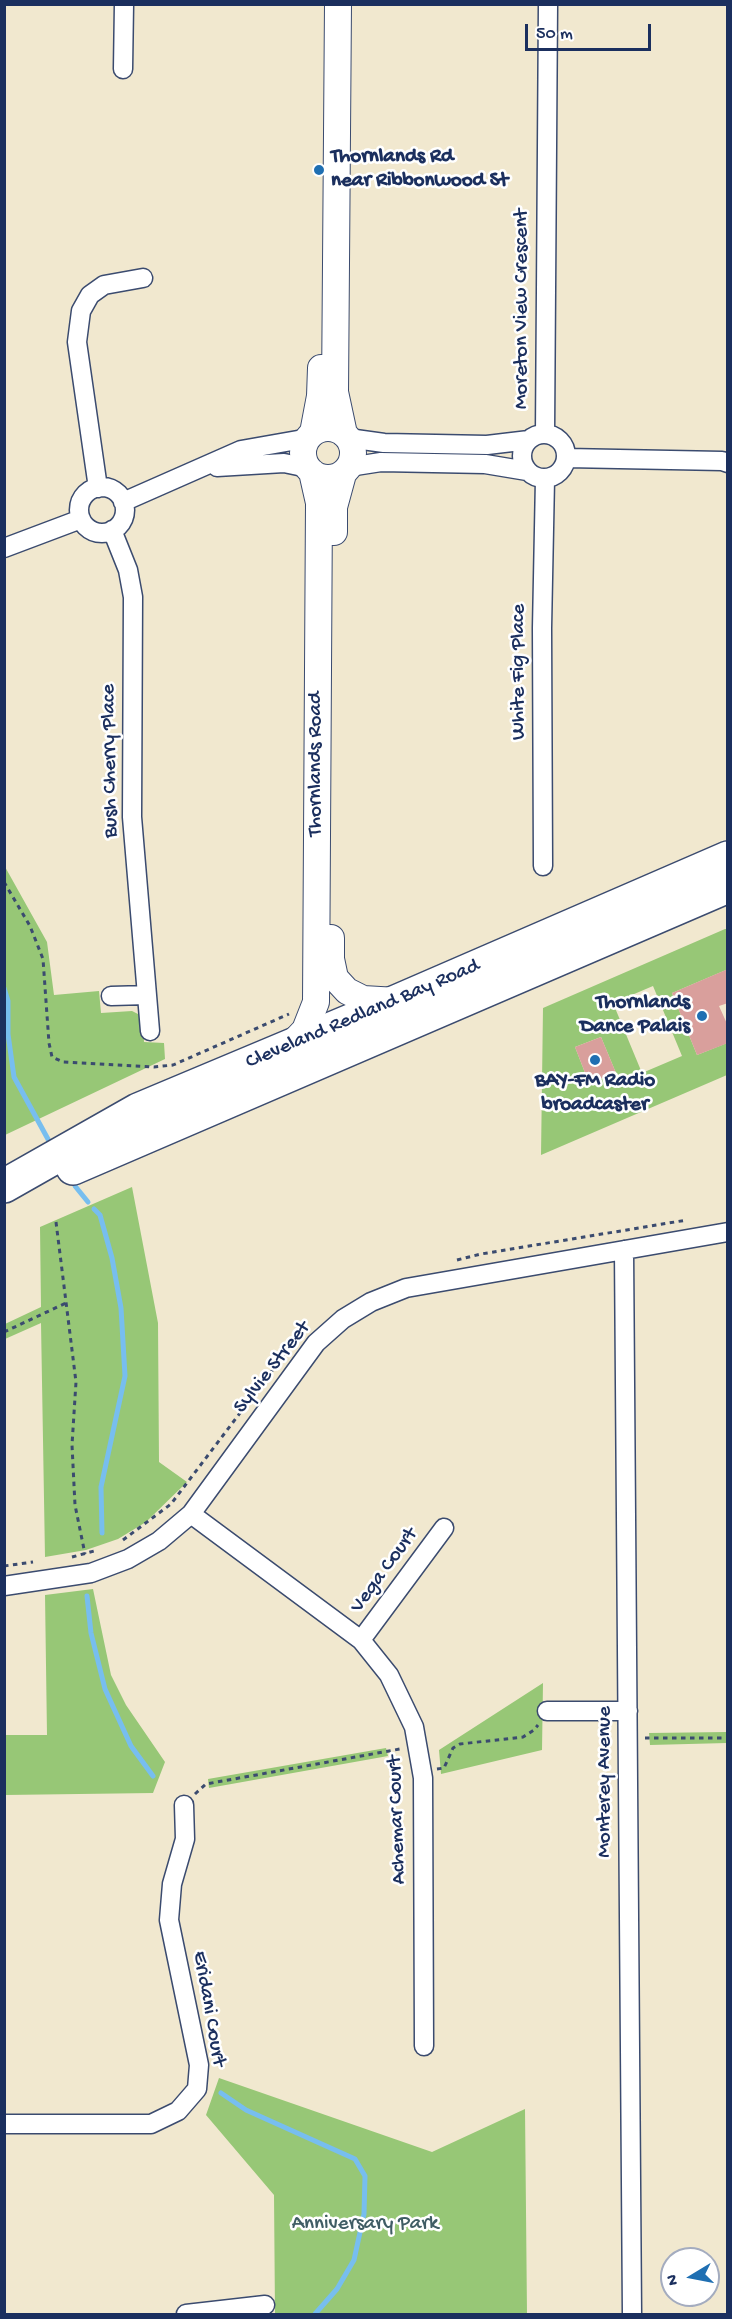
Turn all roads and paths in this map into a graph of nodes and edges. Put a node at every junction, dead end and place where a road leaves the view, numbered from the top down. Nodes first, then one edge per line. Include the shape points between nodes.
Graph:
1 (124, 4) edge
2 (324, 4) edge
3 (338, 4) edge
4 (548, 4) edge
5 (123, 69) dead end
6 (143, 278) dead end
7 (311, 436) junction
8 (346, 436) junction
9 (537, 437) junction
10 (567, 458) junction
11 (728, 463) edge
12 (201, 468) junction
13 (310, 470) junction
14 (346, 470) junction
15 (527, 471) junction
16 (545, 479) junction
17 (98, 488) junction
18 (123, 502) junction
19 (81, 519) junction
20 (112, 531) junction
21 (4, 548) edge
22 (728, 858) edge
23 (543, 866) dead end
24 (4, 882) edge
25 (728, 886) edge
26 (147, 995) junction
27 (111, 996) dead end
28 (398, 1001) junction
29 (315, 1002) junction
30 (150, 1031) dead end
31 (288, 1048) junction
32 (270, 1082) junction
33 (138, 1110) junction
34 (4, 1186) edge
35 (4, 1197) edge
36 (694, 1219) dead end
37 (56, 1222) dead end
38 (728, 1232) edge
39 (624, 1250) junction
40 (449, 1262) dead end
41 (66, 1303) junction
42 (4, 1332) edge
43 (293, 1342) dead end
44 (191, 1514) junction
45 (444, 1528) dead end
46 (118, 1544) dead end
47 (107, 1548) dead end
48 (85, 1554) junction
49 (67, 1558) dead end
50 (38, 1562) dead end
51 (4, 1566) edge
52 (91, 1573) junction
53 (4, 1586) edge
54 (362, 1640) junction
55 (547, 1711) joint
56 (628, 1711) junction
57 (628, 1738) junction
58 (728, 1738) edge
59 (421, 1760) junction
60 (184, 1805) joint
61 (424, 2046) dead end
62 (4, 2124) edge
63 (265, 2305) dead end
64 (186, 2314) edge
65 (632, 2314) edge

1 - 5 street
2 - 7 street, Thornlands Road via 320,396
3 - 8 street, Thornlands Road via 335,392
4 - 9 street, Moreton View Crescent
6 - 17 street via 104,285 90,295 81,311 77,342
7 - 8 street via 323,429 334,429
7 - 12 street via 241,450
7 - 13 street, Thornlands Road via 304,447
8 - 9 street via 384,443 488,445
8 - 14 street, Thornlands Road via 353,453
9 - 10 street via 554,436 566,449
9 - 15 street via 523,449 522,461
10 - 11 street
10 - 16 street via 560,473
12 - 13 street via 284,463
12 - 18 street
13 - 14 street via 322,478 333,478
13 - 29 street, Thornlands Road via 319,503
14 - 15 street via 381,462 474,464
14 - 28 street, Thornlands Road via 334,507 331,959 335,978 347,991 363,999
15 - 16 street
16 - 23 street, White Fig Place
17 - 18 street via 113,490
17 - 19 street via 84,496
18 - 20 street via 124,515
19 - 20 street via 98,532
19 - 21 street
20 - 26 street, Bush Cherry Place via 128,570 133,597 132,817
22 - 28 highway, Cleveland Redland Bay Road
24 - 29 path via 30,926 43,959 49,1043 52,1057 63,1062 173,1065
25 - 32 highway, Cleveland Redland Bay Road
26 - 27 street
26 - 30 street, Bush Cherry Place
28 - 31 highway, Cleveland Redland Bay Road
29 - 31 street, Thornlands Road via 305,1030
31 - 33 highway, Cleveland Redland Bay Road
32 - 33 highway via 212,1098 151,1125 142,1124
32 - 35 highway, Cleveland Redland Bay Road
33 - 34 highway, Cleveland Redland Bay Road
36 - 40 path
37 - 41 path
38 - 39 street, Sylvie Street
39 - 44 street, Sylvie Street via 406,1288 343,1319 316,1343
39 - 56 street, Monterey Avenue
41 - 42 path
41 - 48 path via 76,1382 72,1445 75,1505
43 - 46 path via 171,1504
44 - 52 street, Sylvie Street via 159,1541 128,1559
44 - 54 street, Achemar Court
45 - 54 street, Vega Court
47 - 48 path
48 - 49 path
48 - 52 path
50 - 51 path
52 - 53 street, Sylvie Street
54 - 59 street, Achemar Court via 403,1701
55 - 56 street
55 - 59 path via 534,1730 523,1737 460,1744 453,1748 444,1768 431,1770
56 - 57 street, Monterey Avenue
57 - 58 path
57 - 65 street, Monterey Avenue
59 - 60 path via 407,1748 206,1784
59 - 61 street, Achemar Court
60 - 62 street, Eridani Court via 185,1839 172,1884 169,1920 199,2065 197,2089 178,2111 151,2124
63 - 64 street

